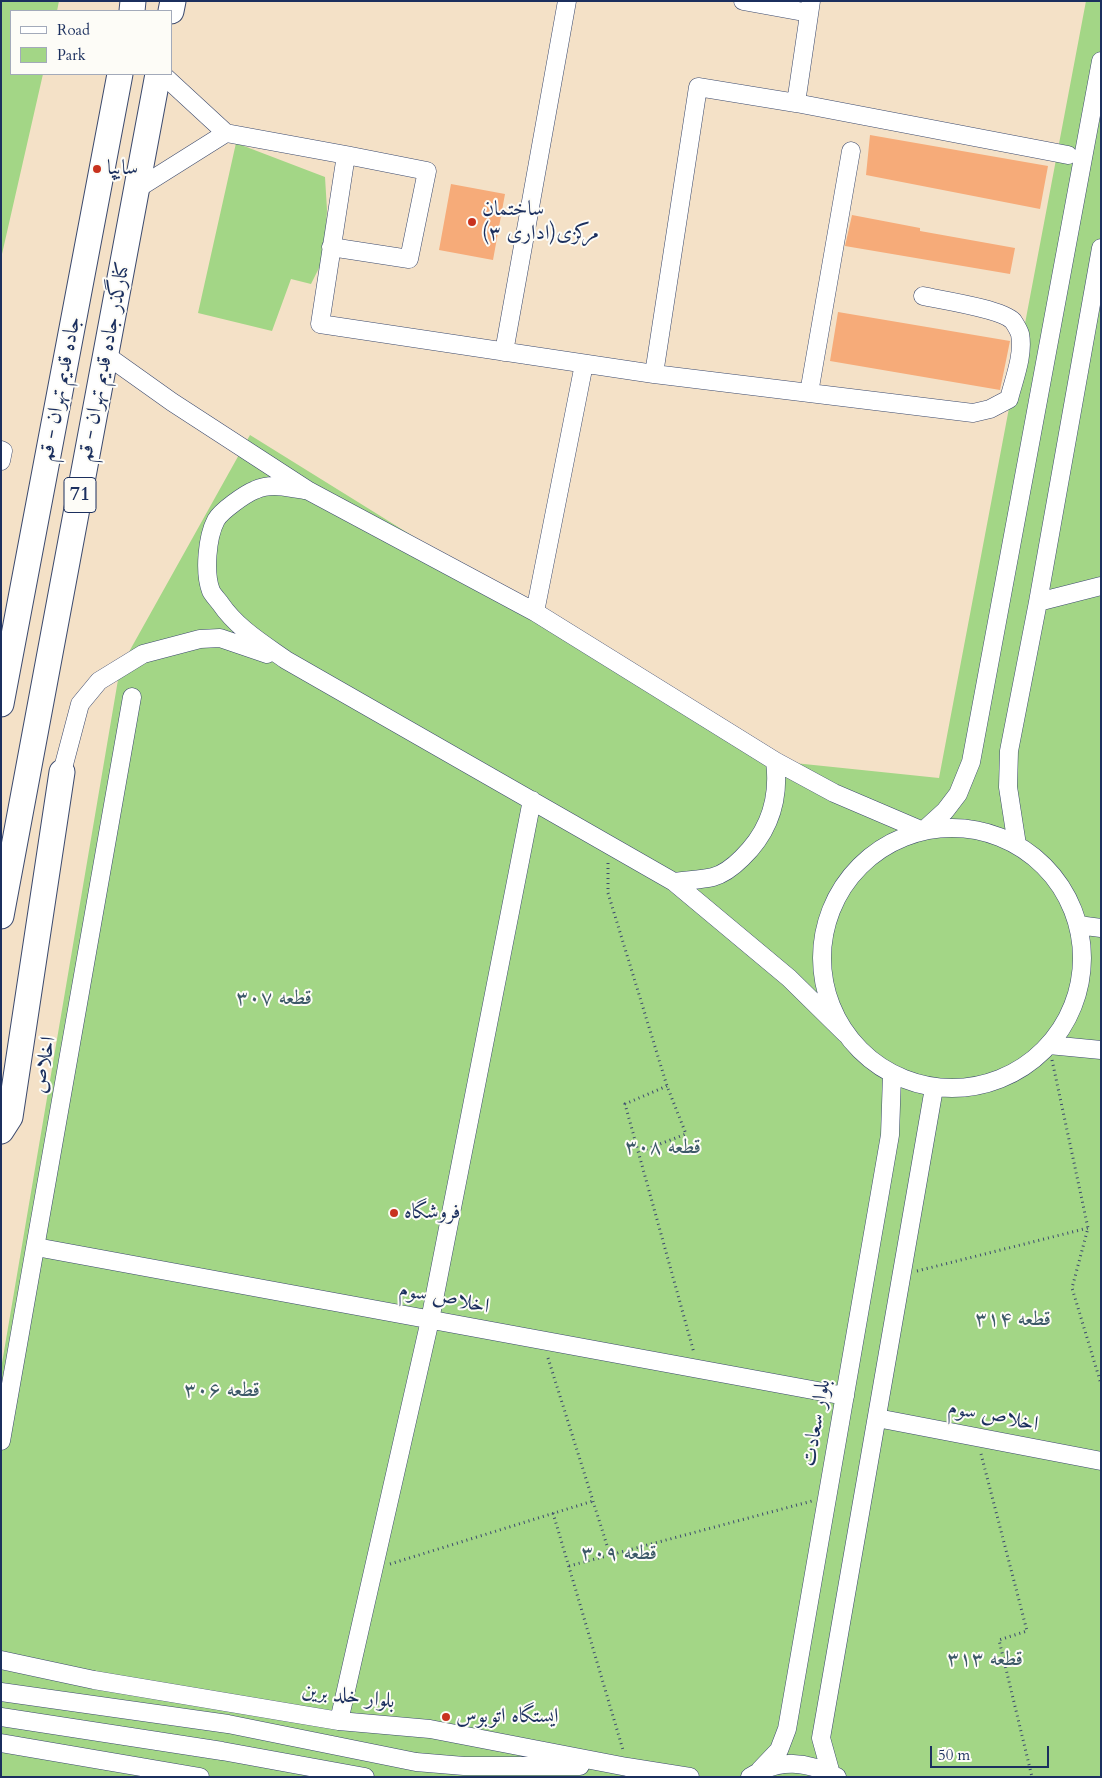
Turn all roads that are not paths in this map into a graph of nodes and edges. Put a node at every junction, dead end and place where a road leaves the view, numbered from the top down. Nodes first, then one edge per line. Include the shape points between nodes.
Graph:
1 (567, 1) edge
2 (744, 1) edge
3 (810, 7) edge
4 (1101, 61) edge
5 (120, 75) edge
6 (158, 75) edge
7 (163, 75) edge
8 (796, 103) junction
9 (226, 133) junction
10 (851, 151) dead end
11 (346, 155) junction
12 (1068, 155) dead end
13 (137, 189) junction
14 (331, 247) junction
15 (1101, 248) edge
16 (924, 296) dead end
17 (504, 352) junction
18 (106, 356) junction
19 (584, 364) junction
20 (654, 374) junction
21 (809, 393) junction
22 (1, 450) edge
23 (1, 461) edge
24 (309, 491) junction
25 (1101, 586) edge
26 (1038, 602) junction
27 (535, 612) junction
28 (286, 660) junction
29 (132, 697) dead end
30 (1, 704) edge
31 (775, 761) junction
32 (62, 772) joint
33 (532, 800) junction
34 (923, 831) junction
35 (1017, 845) junction
36 (674, 882) junction
37 (1, 916) edge
38 (1078, 925) junction
39 (1101, 928) edge
40 (846, 1034) junction
41 (1049, 1046) junction
42 (1101, 1050) edge
43 (892, 1075) junction
44 (934, 1088) junction
45 (1, 1131) edge
46 (36, 1247) junction
47 (430, 1320) junction
48 (844, 1396) junction
49 (877, 1418) junction
50 (1, 1441) edge
51 (1101, 1461) edge
52 (1, 1660) edge
53 (1, 1692) edge
54 (1, 1717) edge
55 (339, 1721) junction
56 (1, 1743) edge
57 (627, 1767) junction
58 (755, 1773) edge
59 (834, 1775) edge
60 (200, 1777) edge
61 (365, 1777) edge
62 (648, 1777) edge
63 (690, 1777) edge

1 - 17 street
2 - 3 street
3 - 8 street
4 - 34 street via 972,762 958,794
5 - 30 highway, جاده قدیم تهران - قم / 71
6 - 13 highway, کنارگذر جاده قدیم تهران - قم / 71
7 - 9 street
8 - 12 street
8 - 20 street via 698,87
9 - 11 street
9 - 13 street
10 - 21 street
11 - 14 street
11 - 14 street via 427,171 410,259
13 - 18 highway, کنارگذر جاده قدیم تهران - قم / 71
14 - 17 street via 320,324
15 - 26 street
16 - 21 street via 991,311 1012,320 1020,333 1020,347 1009,399 973,413
17 - 19 street
18 - 24 street
18 - 37 highway, کنارگذر جاده قدیم تهران - قم / 71
19 - 20 street
19 - 27 street
20 - 21 street
22 - 23 street
24 - 27 street
24 - 28 street via 278,486 256,489 216,519 208,542 211,590 229,616 248,634
25 - 26 street
26 - 35 street via 1009,751 1008,787
27 - 31 street
28 - 32 street via 220,638 200,639 143,654 99,681 80,704
28 - 33 street
29 - 46 street, اخلاص
31 - 34 street via 834,793
31 - 36 street via 777,779 768,825 752,848 730,869 713,877
32 - 45 highway via 10,1117
33 - 36 street
33 - 47 street
34 - 35 street via 954,828 985,832
34 - 40 street via 883,848 852,876 830,912 822,954 827,996
35 - 38 street via 1044,866 1065,893
36 - 40 street via 789,978
38 - 39 street
38 - 41 street via 1082,957 1079,989 1067,1019
40 - 43 street via 866,1057
41 - 42 street
41 - 44 street via 1016,1072 976,1086
43 - 44 street
43 - 48 street, بلوار سعادت via 890,1135
44 - 49 street
46 - 47 street, اخلاص سوم
46 - 50 street, اخلاص
47 - 48 street, اخلاص سوم
47 - 55 street
48 - 58 street, بلوار سعادت via 787,1729 779,1750
49 - 51 street, اخلاص سوم
49 - 59 street via 821,1738
52 - 55 street, بلوار خلد برین via 94,1680
53 - 57 street via 228,1724 416,1762 464,1766
54 - 61 street
55 - 57 street, بلوار خلد برین via 430,1729
56 - 60 street
57 - 62 street
57 - 63 street, بلوار خلد برین
58 - 59 street via 780,1764 801,1764

